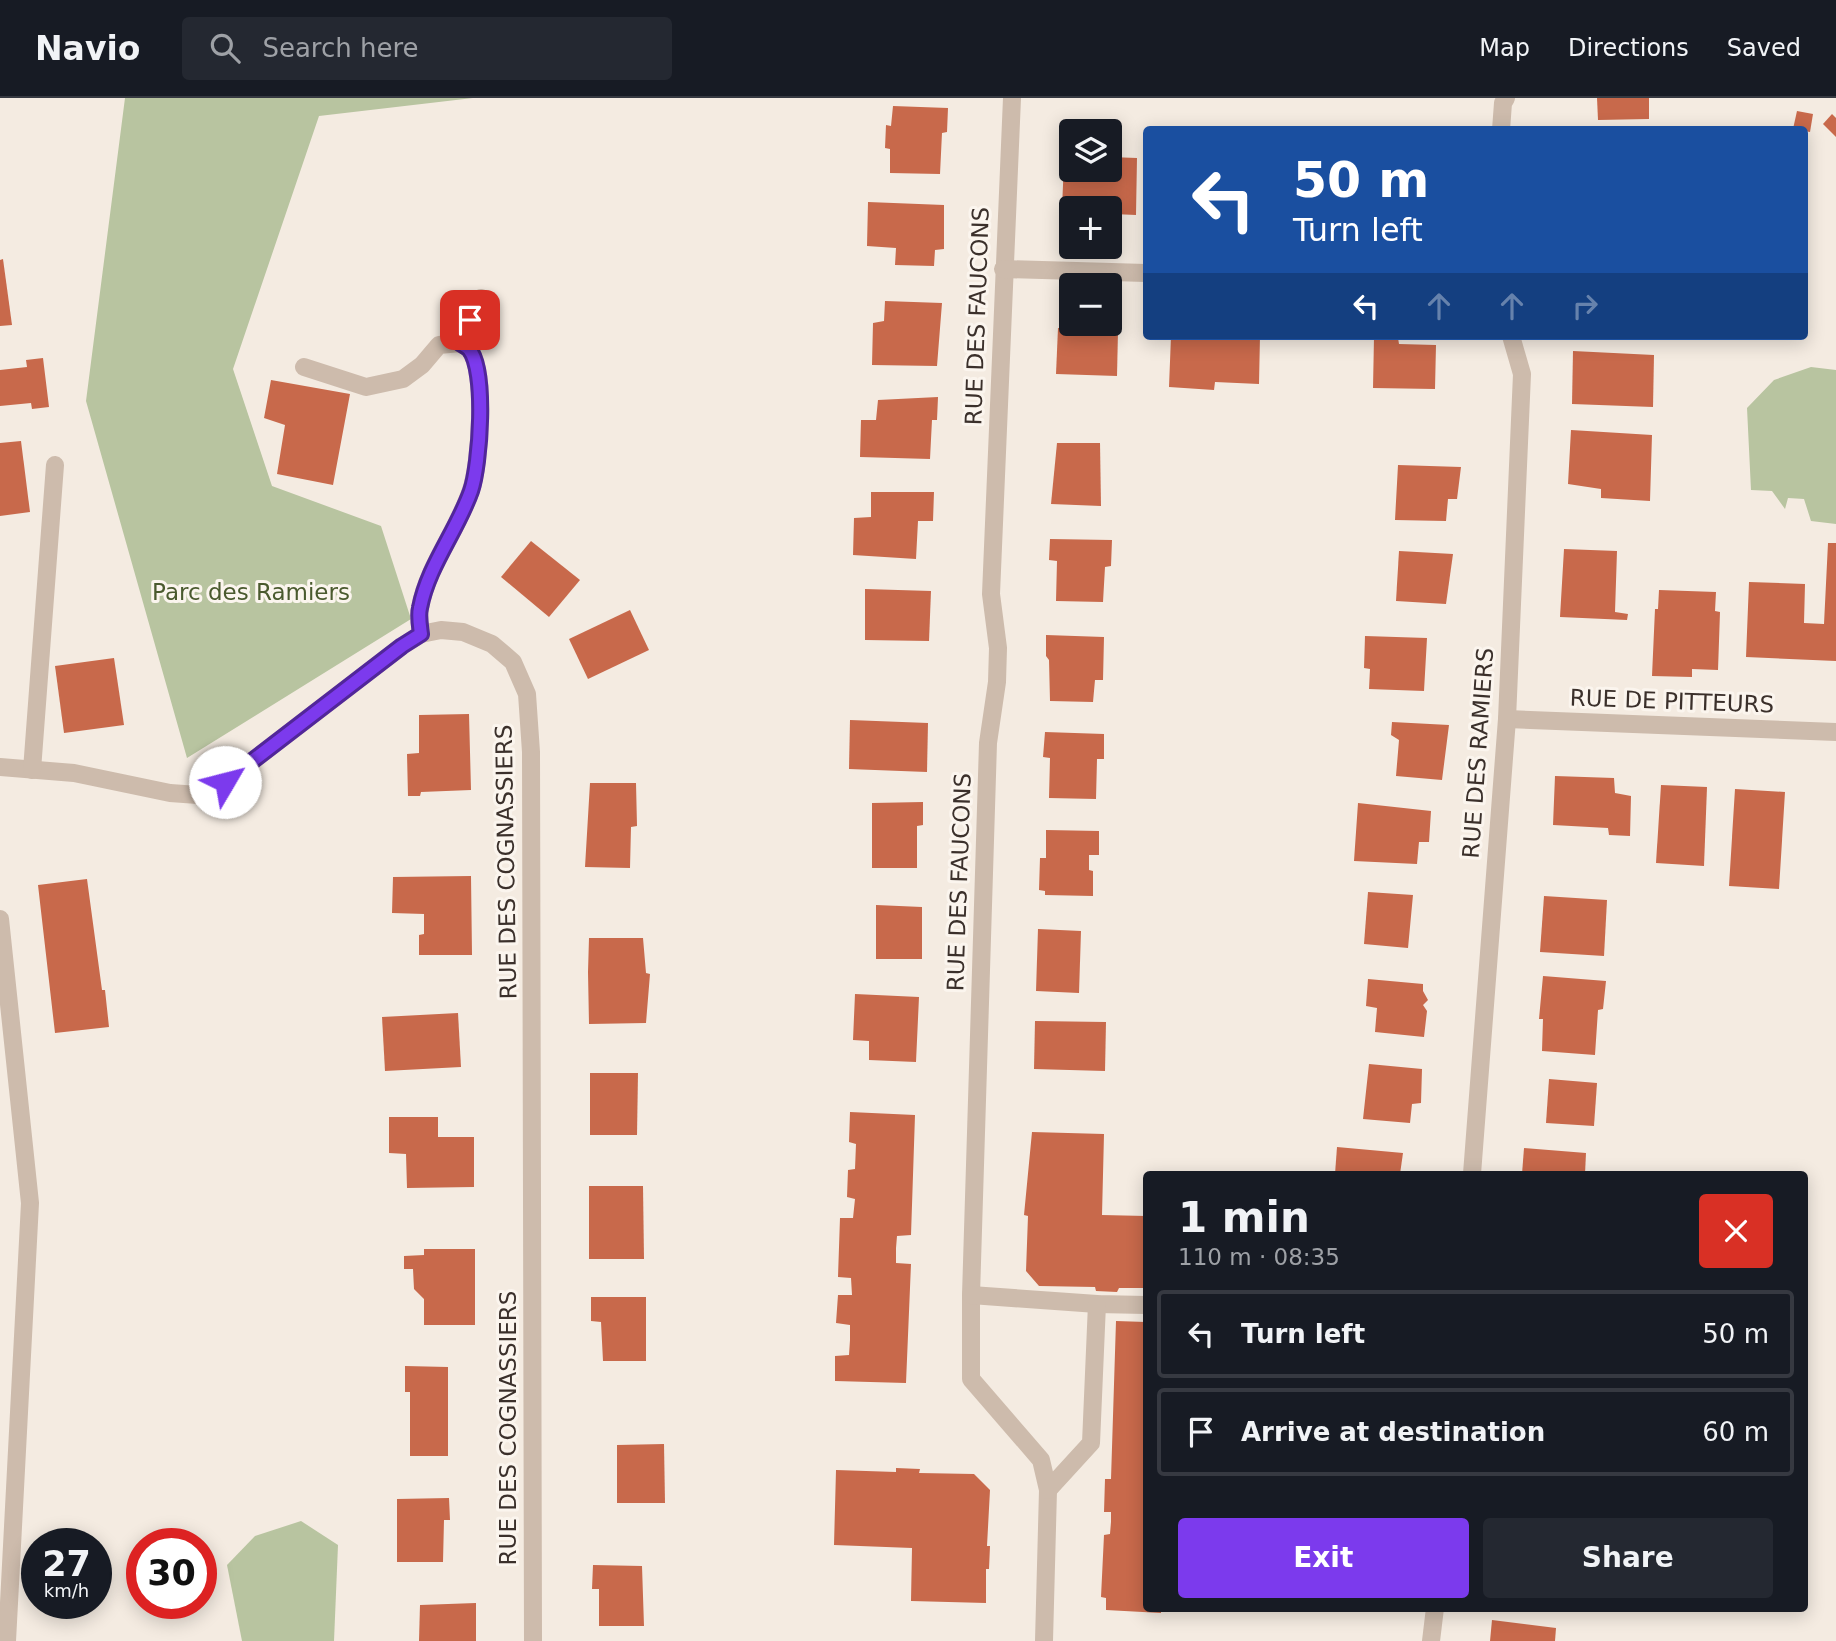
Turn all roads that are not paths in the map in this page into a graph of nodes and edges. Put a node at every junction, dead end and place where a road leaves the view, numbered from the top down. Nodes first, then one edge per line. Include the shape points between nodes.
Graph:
1 (1012, 98) edge
2 (1506, 98) edge
3 (1502, 126) edge
4 (1003, 269) junction
5 (1143, 273) edge
6 (481, 298) dead end
7 (1512, 340) edge
8 (460, 343) junction
9 (304, 367) dead end
10 (55, 465) dead end
11 (421, 634) junction
12 (1507, 719) junction
13 (1836, 732) edge
14 (0, 767) edge
15 (32, 770) junction
16 (0, 919) edge
17 (1472, 1171) edge
18 (971, 1294) junction
19 (1097, 1304) junction
20 (1143, 1305) edge
21 (1048, 1490) junction
22 (1435, 1612) edge
23 (7, 1641) edge
24 (533, 1641) edge
25 (1044, 1641) edge
26 (1431, 1641) edge

1 - 4 street, RUE DES FAUCONS
2 - 3 street
4 - 5 street
4 - 18 street, RUE DES FAUCONS via 991,594 997,682 988,743
6 - 8 street
7 - 12 street, RUE DES RAMIERS via 1522,374
8 - 9 street via 439,345 403,379 366,387
8 - 11 street via 470,350 478,375 479,450 471,490 422,599
10 - 15 street
11 - 15 street, RUE DES COGNASSIERS via 225,782 198,795
11 - 24 street, RUE DES COGNASSIERS via 463,632 492,644 513,662 527,694 531,752
12 - 13 street, RUE DE PITTEURS
12 - 17 street, RUE DES RAMIERS
14 - 15 street, RUE DES COGNASSIERS
16 - 23 street via 30,1203
18 - 19 street
18 - 21 street, RUE DES FAUCONS via 971,1379 1041,1460
19 - 20 street
19 - 21 street via 1091,1443
21 - 25 street, RUE DES FAUCONS
22 - 26 street

